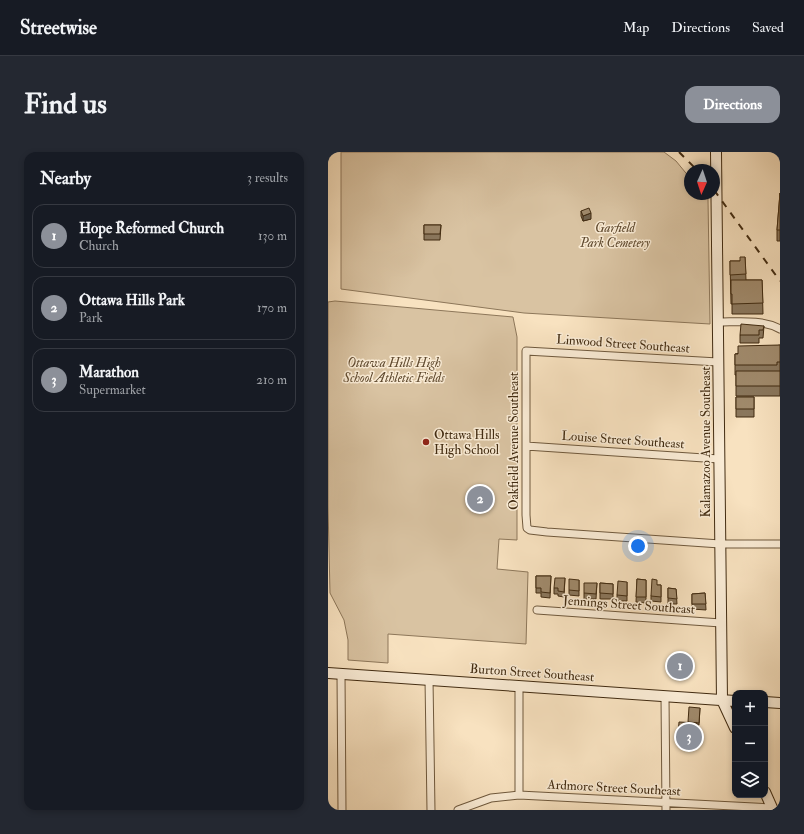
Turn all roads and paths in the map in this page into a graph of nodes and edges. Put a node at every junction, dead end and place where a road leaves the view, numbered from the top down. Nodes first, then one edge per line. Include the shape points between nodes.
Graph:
1 (716, 152) edge
2 (718, 322) junction
3 (777, 327) edge
4 (526, 351) joint
5 (718, 362) junction
6 (526, 446) junction
7 (719, 459) junction
8 (720, 544) junction
9 (780, 544) edge
10 (537, 610) dead end
11 (720, 623) junction
12 (328, 673) edge
13 (341, 674) junction
14 (429, 679) junction
15 (519, 686) junction
16 (665, 696) junction
17 (722, 700) junction
18 (732, 700) edge
19 (768, 702) edge
20 (780, 703) edge
21 (734, 726) edge
22 (519, 795) junction
23 (768, 798) edge
24 (666, 806) edge
25 (773, 809) edge
26 (342, 810) edge
27 (431, 810) edge
28 (458, 810) edge

1 - 2 main road, Kalamazoo Avenue Southeast
2 - 3 street via 762,323
2 - 5 main road, Kalamazoo Avenue Southeast
4 - 5 street, Linwood Street Southeast
4 - 6 street, Oakfield Avenue Southeast
5 - 7 main road, Kalamazoo Avenue Southeast
6 - 7 street, Louise Street Southeast
6 - 8 street, Oakfield Avenue Southeast via 526,515 527,528 530,530
7 - 8 main road, Kalamazoo Avenue Southeast
8 - 9 street
8 - 11 main road, Kalamazoo Avenue Southeast
10 - 11 street, Jennings Street Southeast
11 - 17 main road, Kalamazoo Avenue Southeast
12 - 13 main road, Burton Street Southeast
13 - 14 main road, Burton Street Southeast
13 - 26 street
14 - 15 main road, Burton Street Southeast
14 - 27 street
15 - 16 main road, Burton Street Southeast
15 - 22 street
16 - 17 main road, Burton Street Southeast
16 - 24 street
17 - 18 main road, Burton Street Southeast
17 - 21 main road, Kalamazoo Avenue Southeast
19 - 20 main road
22 - 24 street, Ardmore Street Southeast
22 - 28 street, Ardmore Street Southeast via 491,798
23 - 25 main road
24 - 25 street, Ardmore Street Southeast

